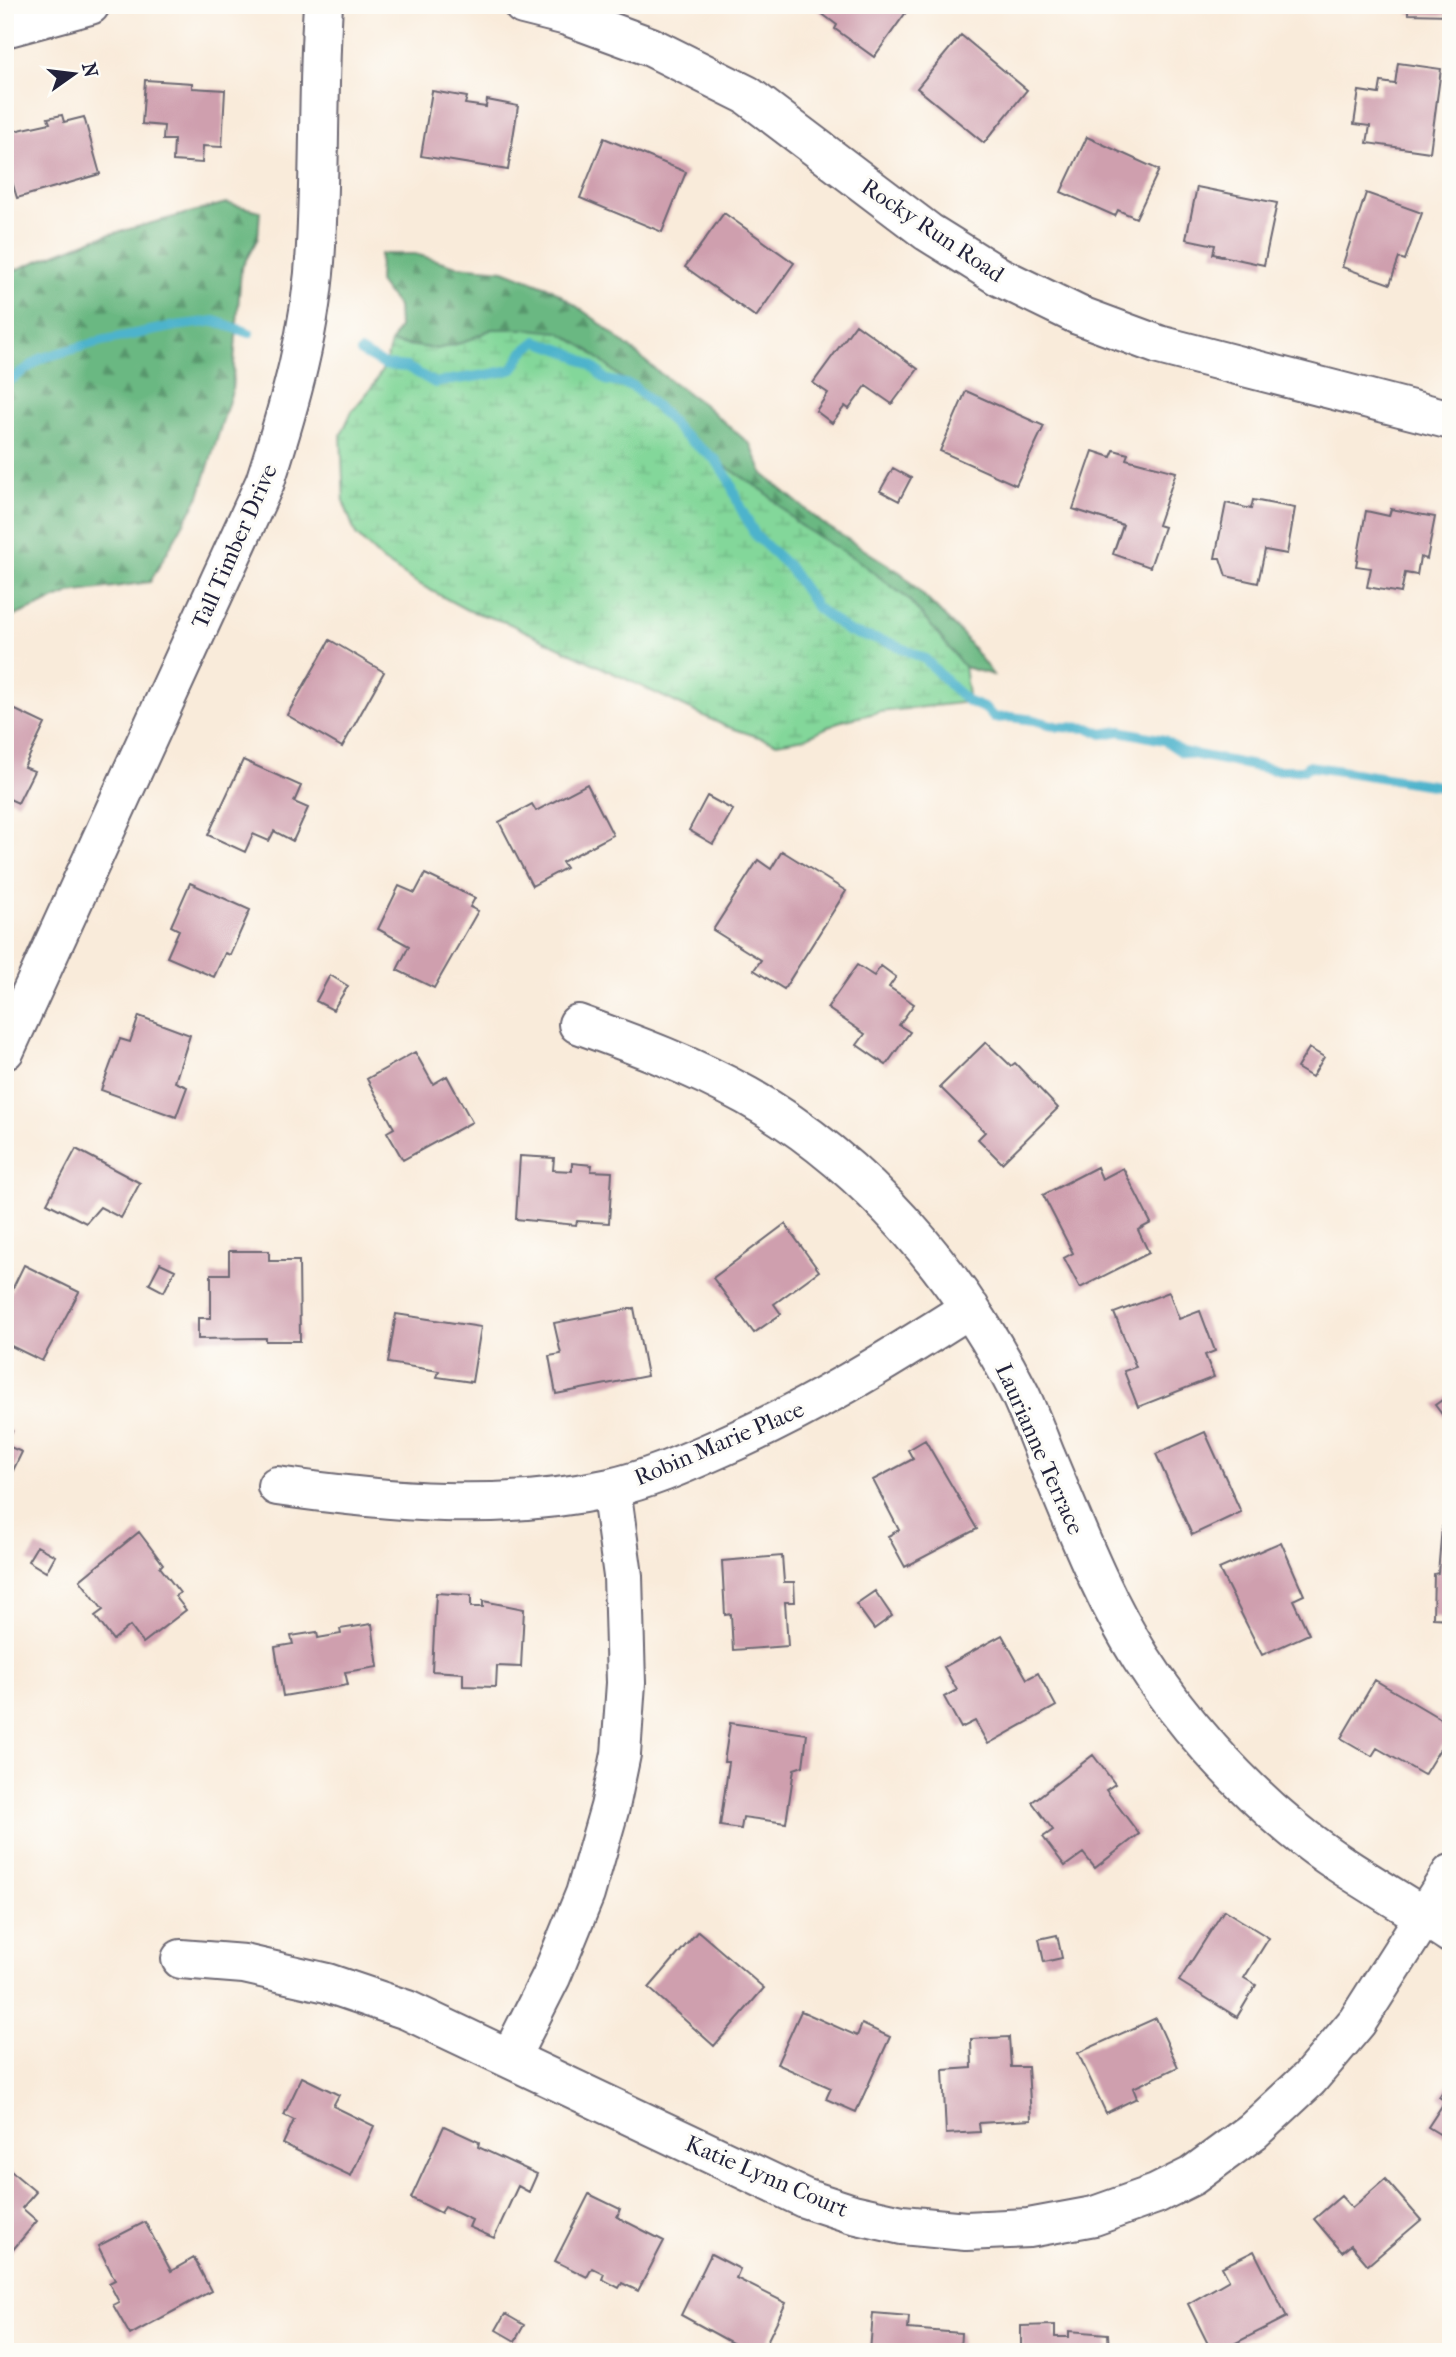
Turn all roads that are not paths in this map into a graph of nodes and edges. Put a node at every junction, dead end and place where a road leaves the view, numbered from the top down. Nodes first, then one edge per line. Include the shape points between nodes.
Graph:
1 (89, 5) edge
2 (323, 5) edge
3 (523, 5) edge
4 (5, 28) edge
5 (1451, 420) edge
6 (578, 1024) dead end
7 (5, 1050) edge
8 (970, 1308) junction
9 (277, 1486) dead end
10 (611, 1488) junction
11 (1451, 1874) edge
12 (1438, 1925) edge
13 (181, 1959) dead end
14 (509, 2058) junction

1 - 4 street
2 - 7 street, Tall Timber Drive via 316,248 309,316 292,400 265,482
3 - 5 street, Rocky Run Road via 651,47 747,95 928,232 1000,278 1078,315 1159,345
6 - 8 street, Laurianne Terrace via 674,1059 748,1096 825,1147 873,1190 927,1249
8 - 10 street, Robin Marie Place via 867,1373 760,1431 667,1471
8 - 12 street, Laurianne Terrace via 1022,1398 1100,1587 1141,1658 1180,1712 1233,1773 1293,1829
9 - 10 street, Robin Marie Place via 410,1502 547,1499
10 - 14 street via 623,1576 626,1683 621,1754 585,1894 551,1978
11 - 12 street, Katie Lynn Court
12 - 14 street, Katie Lynn Court via 1309,2079 1253,2131 1192,2176 1156,2194 1094,2216 1029,2228 966,2231 902,2225 804,2198
13 - 14 street, Katie Lynn Court via 244,1964 327,1983 407,2010

